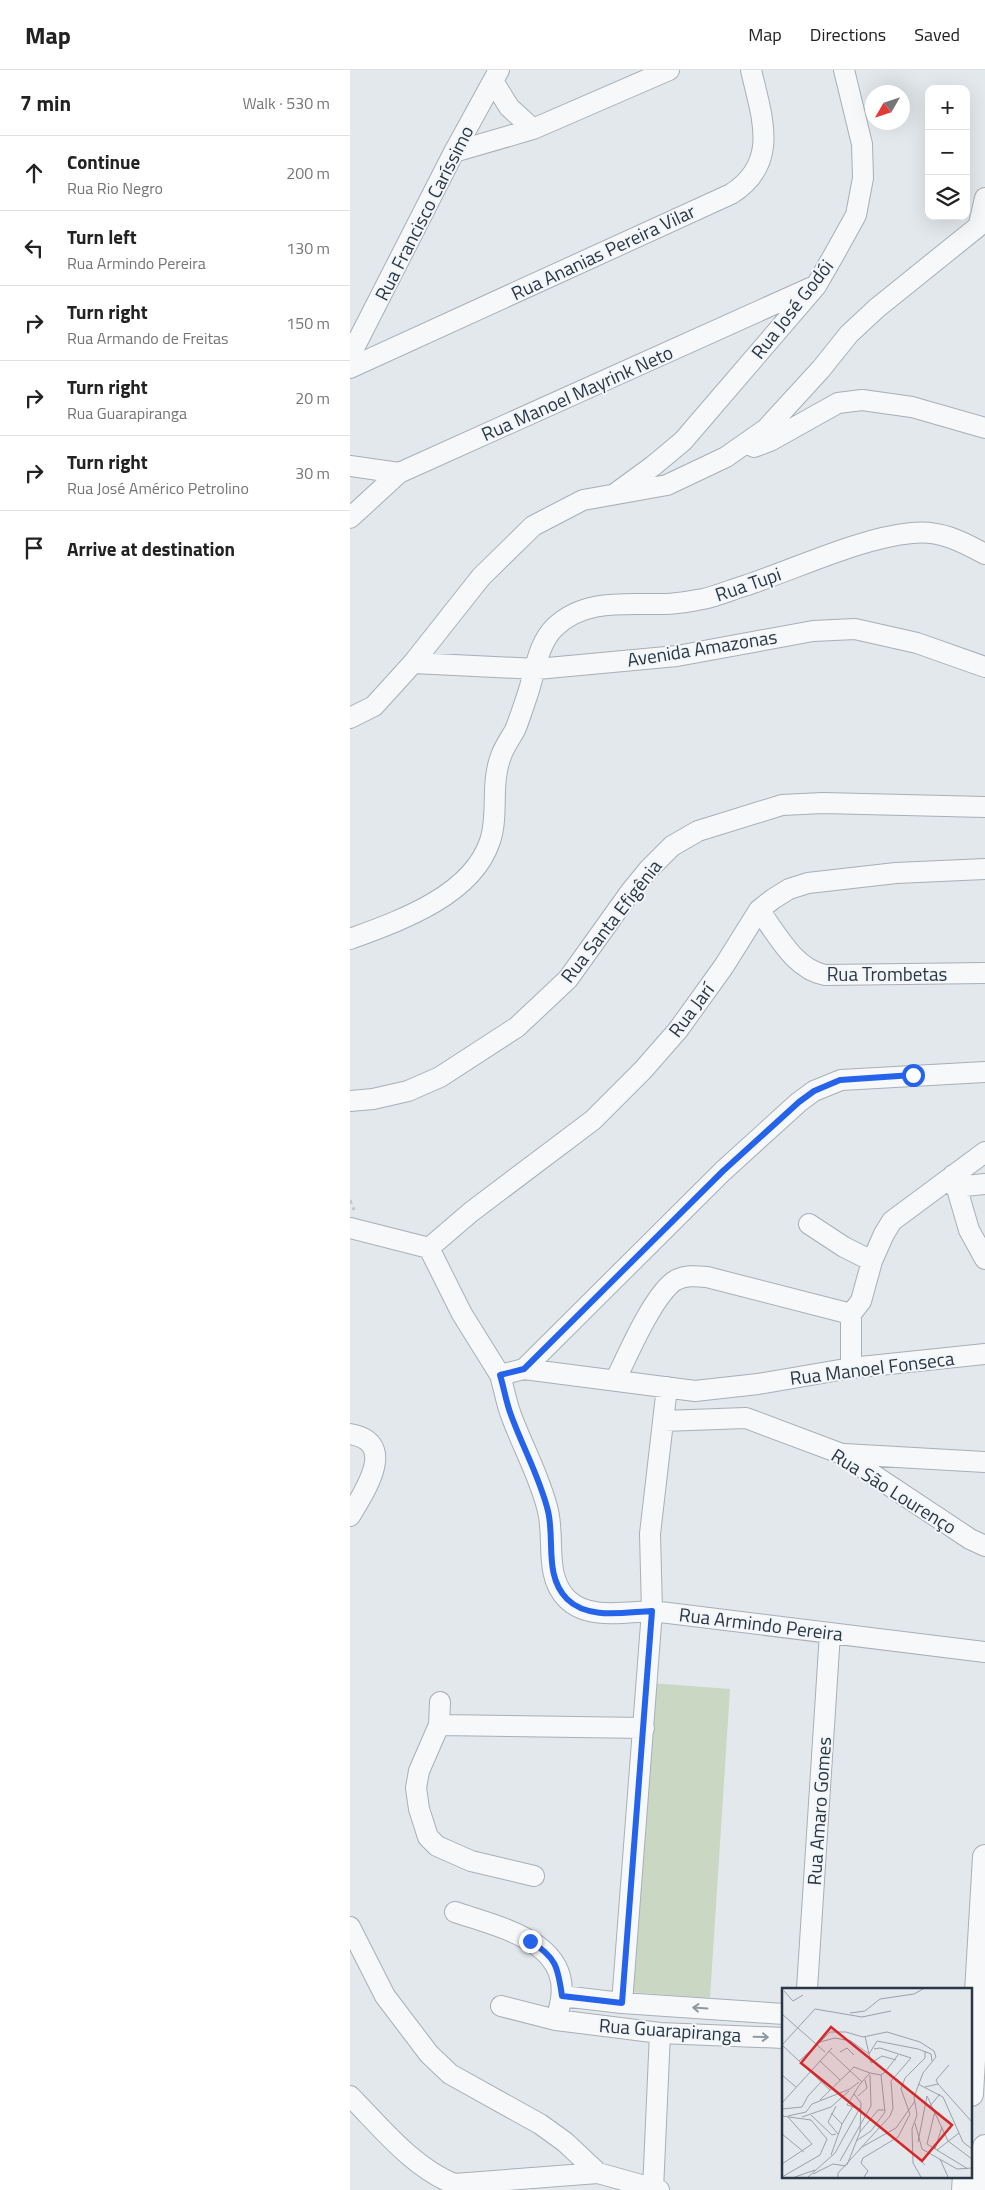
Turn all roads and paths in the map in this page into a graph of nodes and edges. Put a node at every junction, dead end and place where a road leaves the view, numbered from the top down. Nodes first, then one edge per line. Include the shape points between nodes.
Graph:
1 (668, 70) edge
2 (751, 70) edge
3 (844, 70) edge
4 (496, 75) edge
5 (533, 129) junction
6 (454, 152) junction
7 (985, 198) edge
8 (982, 222) edge
9 (816, 286) junction
10 (350, 356) edge
11 (350, 368) edge
12 (985, 428) edge
13 (726, 457) junction
14 (350, 466) edge
15 (398, 473) junction
16 (610, 497) junction
17 (350, 518) edge
18 (985, 554) edge
19 (413, 663) junction
20 (985, 667) edge
21 (537, 668) junction
22 (350, 718) edge
23 (985, 807) edge
24 (985, 869) edge
25 (759, 910) junction
26 (350, 939) edge
27 (985, 973) edge
28 (985, 1072) edge
29 (350, 1101) edge
30 (985, 1152) edge
31 (954, 1181) junction
32 (985, 1184) edge
33 (810, 1224) dead end
34 (350, 1228) edge
35 (429, 1248) junction
36 (985, 1259) edge
37 (872, 1261) junction
38 (851, 1314) junction
39 (985, 1354) edge
40 (851, 1368) junction
41 (524, 1369) junction
42 (500, 1375) junction
43 (616, 1379) junction
44 (758, 1384) junction
45 (667, 1387) junction
46 (746, 1418) junction
47 (663, 1421) junction
48 (350, 1434) edge
49 (842, 1454) junction
50 (985, 1462) edge
51 (350, 1516) edge
52 (985, 1546) edge
53 (652, 1611) junction
54 (830, 1633) junction
55 (985, 1652) edge
56 (440, 1702) dead end
57 (439, 1725) junction
58 (644, 1728) junction
59 (985, 1857) edge
60 (534, 1876) dead end
61 (455, 1912) dead end
62 (350, 1927) edge
63 (807, 1988) edge
64 (562, 1996) junction
65 (622, 2003) junction
66 (501, 2006) dead end
67 (782, 2014) edge
68 (556, 2020) junction
69 (660, 2033) junction
70 (977, 2037) edge
71 (782, 2038) edge
72 (972, 2084) edge
73 (350, 2096) edge
74 (985, 2147) edge
75 (598, 2173) junction
76 (655, 2189) edge
77 (983, 2190) edge

1 - 5 street
2 - 11 street, Rua Ananias Pereira Vilar via 761,113 762,160 745,185
3 - 9 street, Rua José Godói via 862,144 863,178 856,215
4 - 5 street via 509,107
4 - 6 street, Rua Francisco Caríssimo
5 - 6 street
6 - 10 street, Rua Francisco Caríssimo
7 - 8 street
8 - 13 street via 876,308 766,429
9 - 15 street, Rua Manoel Mayrink Neto
9 - 16 street, Rua José Godói via 683,441
12 - 13 street via 912,407 862,400 838,402 770,441
13 - 16 street via 667,485
14 - 15 street
15 - 17 street, Rua Manoel Mayrink Neto
16 - 19 street via 583,500 534,526 481,577
18 - 21 street, Rua Tupi via 957,539 936,533 912,533 883,538 707,598 669,604 594,605 572,614 554,627 542,646
19 - 21 street, Avenida Amazonas
19 - 22 street via 374,706
20 - 21 street, Avenida Amazonas via 918,643 855,629 813,631 677,656
21 - 26 street, Rua Tupi via 516,728 500,757 491,841 483,857 460,883 433,904
23 - 29 street, Rua Santa Efigênia via 782,805 698,831 672,846 650,869 568,979 517,1027 440,1077 408,1091
24 - 25 street, Rua Jarí via 896,873 808,883 789,889
25 - 27 street, Rua Trombetas via 791,953 812,973
25 - 35 street, Rua Jarí via 678,1030 643,1070 594,1120 471,1212
28 - 41 street via 840,1080 814,1091 723,1171
30 - 31 street
31 - 32 street
31 - 36 street via 969,1230
31 - 37 street via 892,1221
33 - 37 street
34 - 35 street
35 - 42 street via 462,1314
37 - 38 street via 865,1292
38 - 40 street
38 - 43 street via 706,1276 684,1277 674,1281 656,1304
39 - 40 street, Rua Manoel Fonseca
40 - 44 street, Rua Manoel Fonseca
41 - 42 street
41 - 43 street
42 - 53 street, Rua Armindo Pereira via 510,1414 549,1513 554,1573 561,1591 572,1603 586,1610 601,1613
43 - 45 street
44 - 45 street, Rua Manoel Fonseca via 695,1391
44 - 46 street
45 - 47 street
46 - 47 street
46 - 49 street, Rua São Lourenço
47 - 53 street via 650,1534
48 - 51 street via 372,1445 376,1457 374,1472
49 - 50 street
49 - 52 street, Rua São Lourenço
53 - 54 street, Rua Armindo Pereira
53 - 58 street
54 - 55 street, Rua Armindo Pereira
54 - 63 street, Rua Amaro Gomes
56 - 57 street
57 - 58 street
57 - 60 street via 419,1771 416,1788 428,1837 437,1846 471,1861
58 - 65 street
59 - 70 street
61 - 64 street via 506,1929 541,1948 558,1966
62 - 75 street via 385,1996 429,2054 450,2074 540,2124
64 - 65 street, Rua Guarapiranga
64 - 68 street
67 -> 65 street, Rua Guarapiranga
66 - 68 street, Rua Guarapiranga
68 - 69 street, Rua Guarapiranga
69 -> 71 street, Rua Guarapiranga
69 - 76 street
70 - 72 street
73 - 75 street via 414,2159 440,2179 454,2184
74 - 77 street
75 - 76 street

